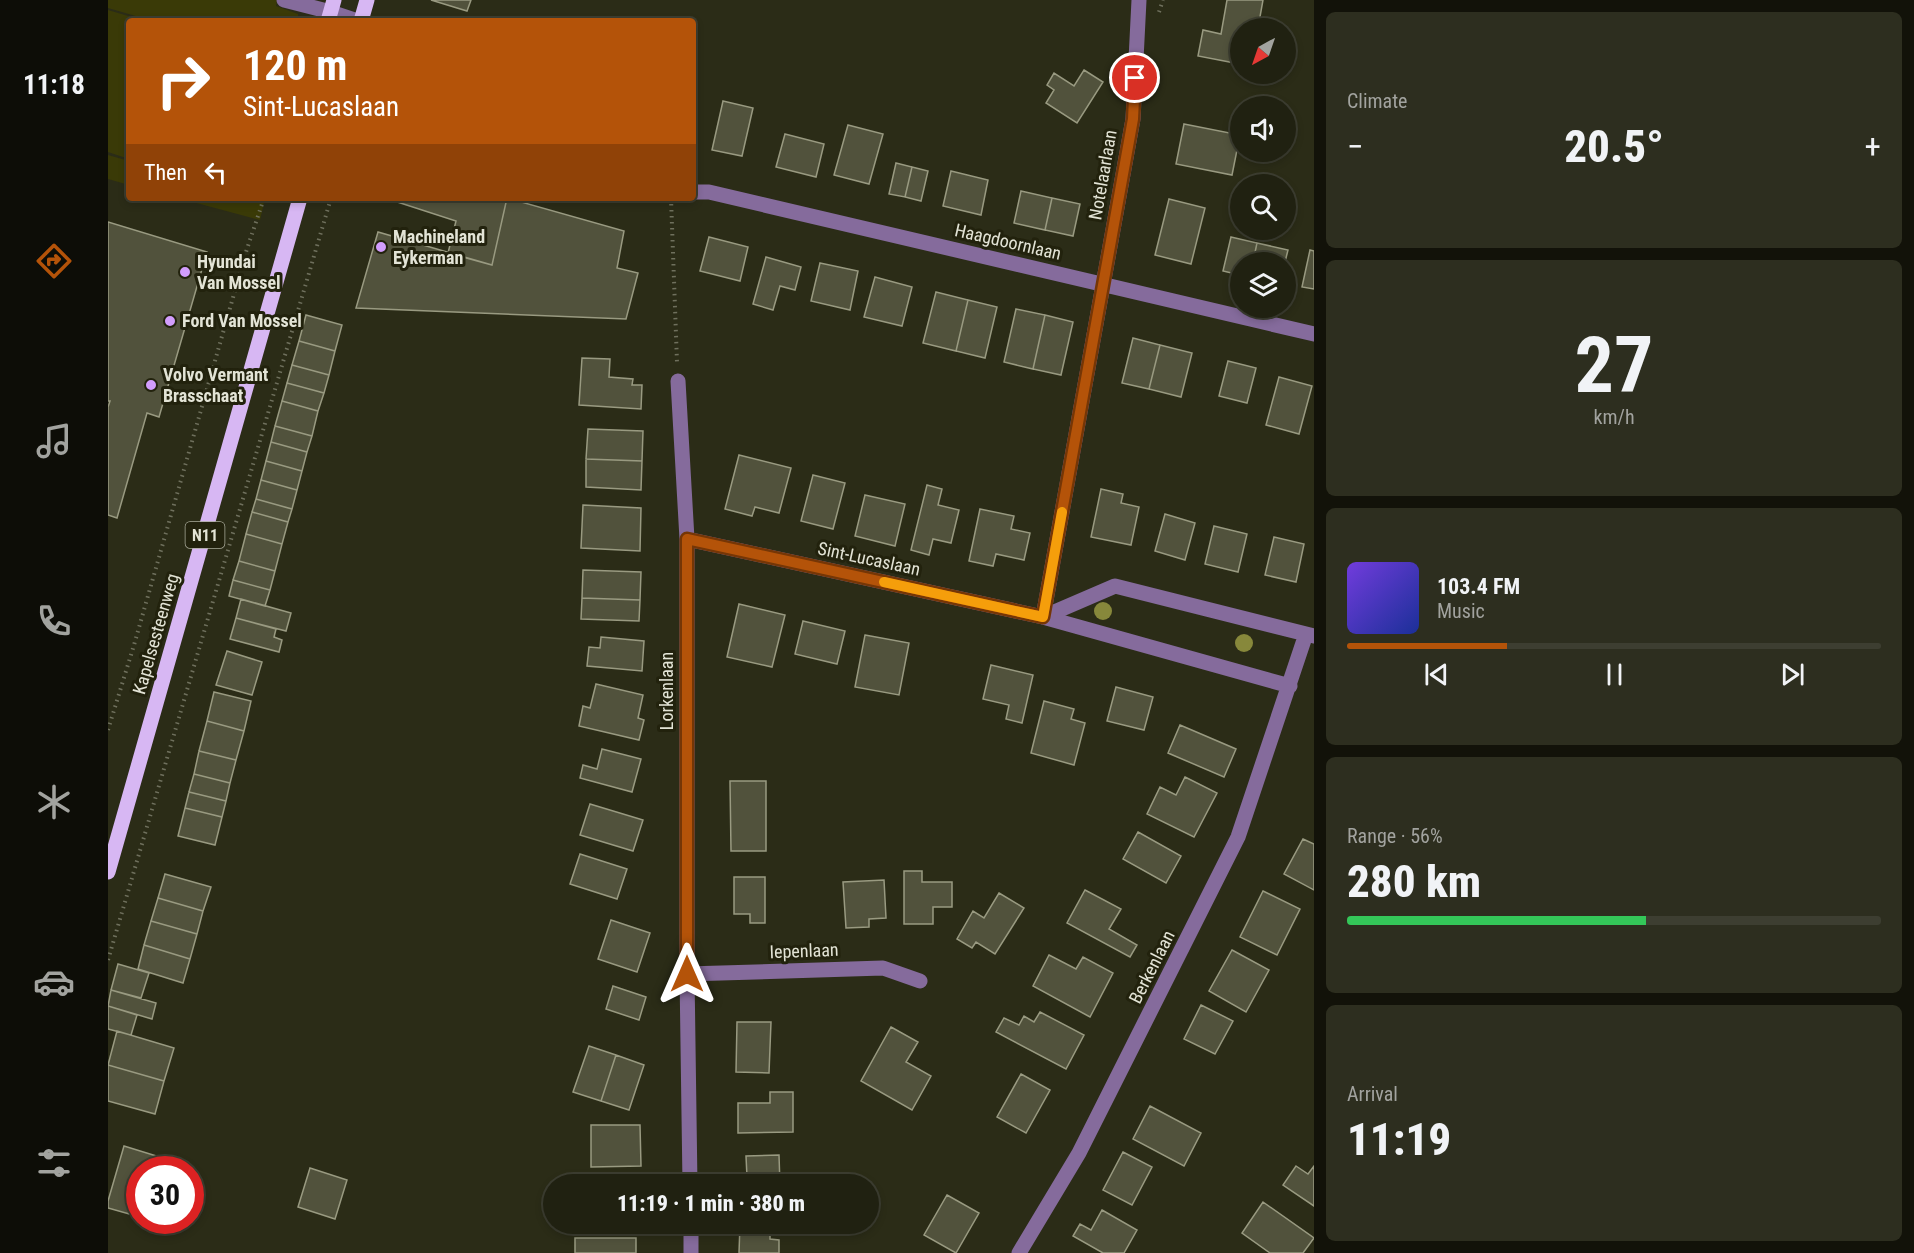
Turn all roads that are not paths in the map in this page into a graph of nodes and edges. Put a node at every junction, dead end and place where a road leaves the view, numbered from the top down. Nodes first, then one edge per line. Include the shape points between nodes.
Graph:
1 (367, 0) edge
2 (1139, 0) edge
3 (289, 1) edge
4 (331, 11) edge
5 (351, 18) edge
6 (360, 18) edge
7 (696, 192) edge
8 (299, 201) edge
9 (1103, 285) junction
10 (1314, 334) edge
11 (678, 381) road end
12 (687, 539) junction
13 (1043, 617) junction
14 (1310, 635) edge
15 (1290, 686) junction
16 (108, 872) edge
17 (687, 974) junction
18 (920, 981) dead end
19 (690, 1174) edge
20 (691, 1234) edge
21 (691, 1253) edge
22 (1019, 1253) edge

1 - 6 main road
2 - 9 street, Notelaarlaan via 1133,119
3 - 4 street
4 - 5 street
7 - 9 street, Haagdoornlaan
8 - 16 main road, Kapelsesteenweg / N11
9 - 10 street, Haagdoornlaan
9 - 13 street, Notelaarlaan
11 - 12 street, Lorkenlaan
12 - 13 street, Sint-Lucaslaan
12 - 17 street, Lorkenlaan
13 - 14 street via 1115,586
13 - 15 street, Sint-Lucaslaan
14 - 15 street
15 - 22 street, Berkenlaan via 1238,837 1079,1153
17 - 18 street, Iepenlaan via 883,968
17 - 19 street, Lorkenlaan
20 - 21 street

